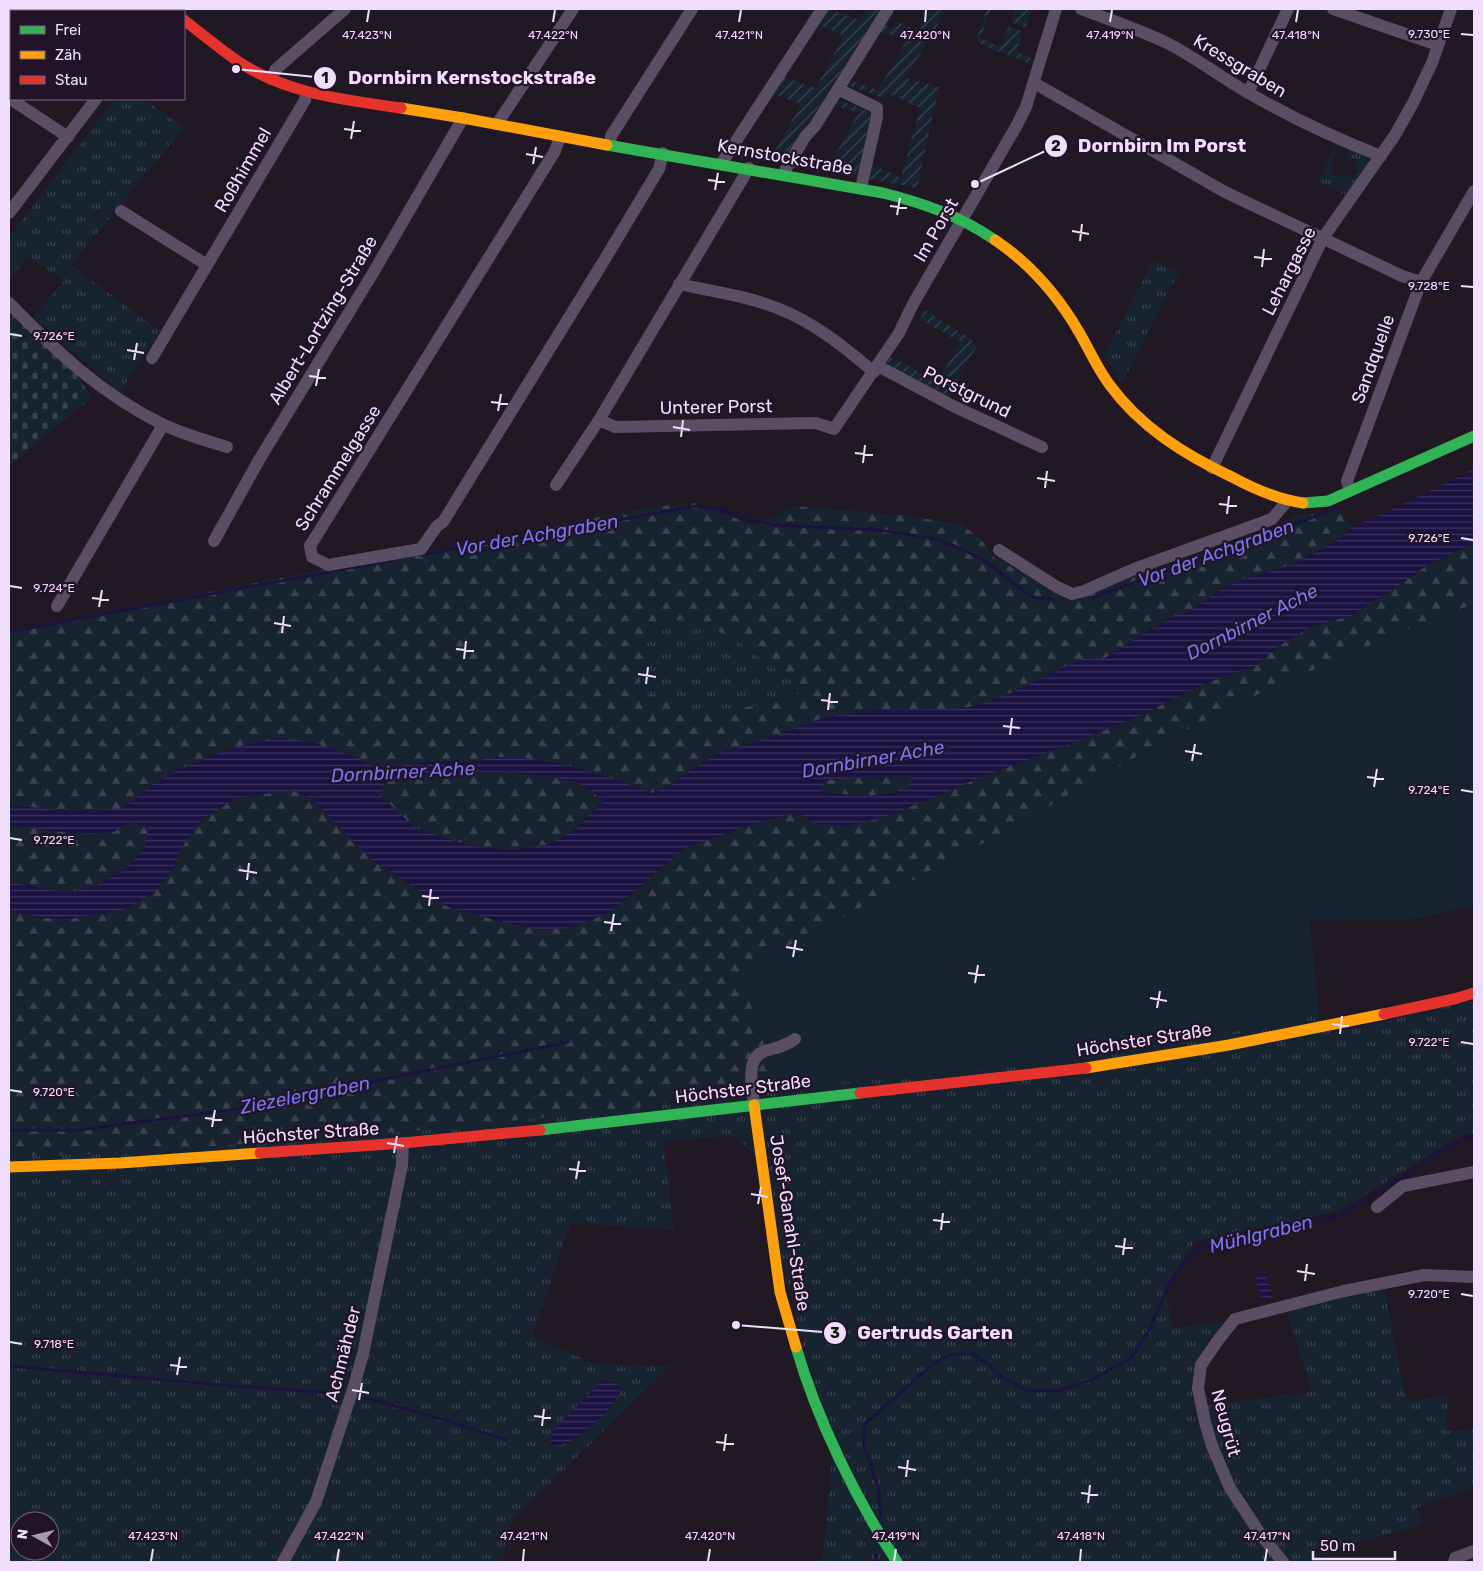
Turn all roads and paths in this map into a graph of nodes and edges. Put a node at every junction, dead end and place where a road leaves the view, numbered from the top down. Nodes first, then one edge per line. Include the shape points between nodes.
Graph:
1 (345, 9) edge
2 (573, 9) edge
3 (692, 9) edge
4 (822, 9) edge
5 (888, 9) edge
6 (1056, 9) edge
7 (1081, 9) edge
8 (1288, 9) edge
9 (1333, 9) edge
10 (1451, 9) edge
11 (185, 21) edge
12 (1438, 45) junction
13 (271, 79) junction
14 (1034, 83) junction
15 (838, 89) junction
16 (306, 92) junction
17 (1248, 93) junction
18 (12, 100) edge
19 (95, 100) edge
20 (463, 118) junction
21 (497, 124) junction
22 (68, 137) junction
23 (560, 137) junction
24 (610, 145) junction
25 (663, 153) junction
26 (1381, 156) junction
27 (721, 164) junction
28 (749, 168) junction
29 (783, 174) junction
30 (861, 188) junction
31 (1474, 192) edge
32 (121, 211) dead end
33 (9, 213) edge
34 (963, 220) junction
35 (1323, 238) junction
36 (207, 265) junction
37 (1421, 282) junction
38 (679, 284) junction
39 (9, 303) edge
40 (152, 358) dead end
41 (876, 369) junction
42 (599, 420) junction
43 (163, 425) junction
44 (834, 429) joint
45 (1474, 436) edge
46 (227, 448) dead end
47 (1042, 448) dead end
48 (1212, 468) junction
49 (556, 485) dead end
50 (1350, 491) junction
51 (1287, 501) junction
52 (214, 541) dead end
53 (999, 550) dead end
54 (57, 606) dead end
55 (1474, 993) edge
56 (795, 1039) dead end
57 (754, 1106) junction
58 (403, 1143) junction
59 (9, 1166) edge
60 (1474, 1172) edge
61 (1377, 1207) dead end
62 (1474, 1277) edge
63 (1474, 1552) edge
64 (284, 1562) edge
65 (897, 1562) edge
66 (1283, 1562) edge
67 (1454, 1562) edge

1 - 13 street via 276,68
2 - 21 street
3 - 24 street via 611,136
4 - 27 street
5 - 15 street
6 - 14 street, Im Porst
7 - 17 street, Kressgraben via 1169,44
8 - 17 street
9 - 12 street
10 - 12 street, Lehargasse
11 - 13 street, Kernstockstraße via 240,63
12 - 26 street, Lehargasse via 1413,103
13 - 16 street, Kernstockstraße
14 - 34 street, Im Porst via 1018,125
14 - 35 street via 1225,192
15 - 29 street
15 - 30 street via 877,108
16 - 20 street, Kernstockstraße
16 - 36 street, Roßhimmel
17 - 26 street, Kressgraben via 1306,125
18 - 22 street
19 - 22 street
20 - 21 street, Kernstockstraße
20 - 52 street, Albert-Lortzing-Straße
21 - 23 street, Kernstockstraße
22 - 33 street
23 - 24 street, Kernstockstraße
23 - 25 street, Schrammelgasse via 310,546 312,557 328,565 421,549 443,522 606,259 659,168
24 - 25 street, Kernstockstraße
25 - 27 street, Kernstockstraße
26 - 35 street, Lehargasse
27 - 28 street, Kernstockstraße
28 - 29 street, Kernstockstraße
28 - 38 street
29 - 30 street, Kernstockstraße
30 - 34 street, Kernstockstraße via 905,197
31 - 37 street, Sandquelle
32 - 36 street
34 - 41 street, Im Porst
34 - 48 street, Kernstockstraße via 1017,257 1048,289 1124,402 1161,437
35 - 37 street
35 - 48 street, Lehargasse
36 - 40 street, Roßhimmel
37 - 50 street, Sandquelle via 1347,481
38 - 41 street via 756,301 794,316
38 - 42 street
39 - 43 street via 95,384
41 - 44 street, Im Porst
41 - 47 street, Porstgrund
42 - 44 street, Unterer Porst via 615,427 816,423
42 - 49 street
43 - 46 street
43 - 54 street
45 - 50 street, Kernstockstraße
48 - 51 street, Kernstockstraße
50 - 51 street, Kernstockstraße via 1318,503
51 - 53 street via 1272,519 1072,594
55 - 57 street, Höchster Straße via 1161,1057
56 - 57 street via 754,1059
57 - 58 street, Höchster Straße
57 - 65 street, Josef-Ganahl-Straße via 780,1292 797,1351 822,1419 873,1525
58 - 59 street, Höchster Straße
58 - 64 street, Achmähder via 402,1165 354,1386 316,1502
60 - 61 street via 1403,1186
62 - 66 street, Neugrüt via 1424,1275 1344,1291 1235,1319 1201,1365 1198,1388 1215,1454 1230,1488
63 - 67 street via 1455,1558

